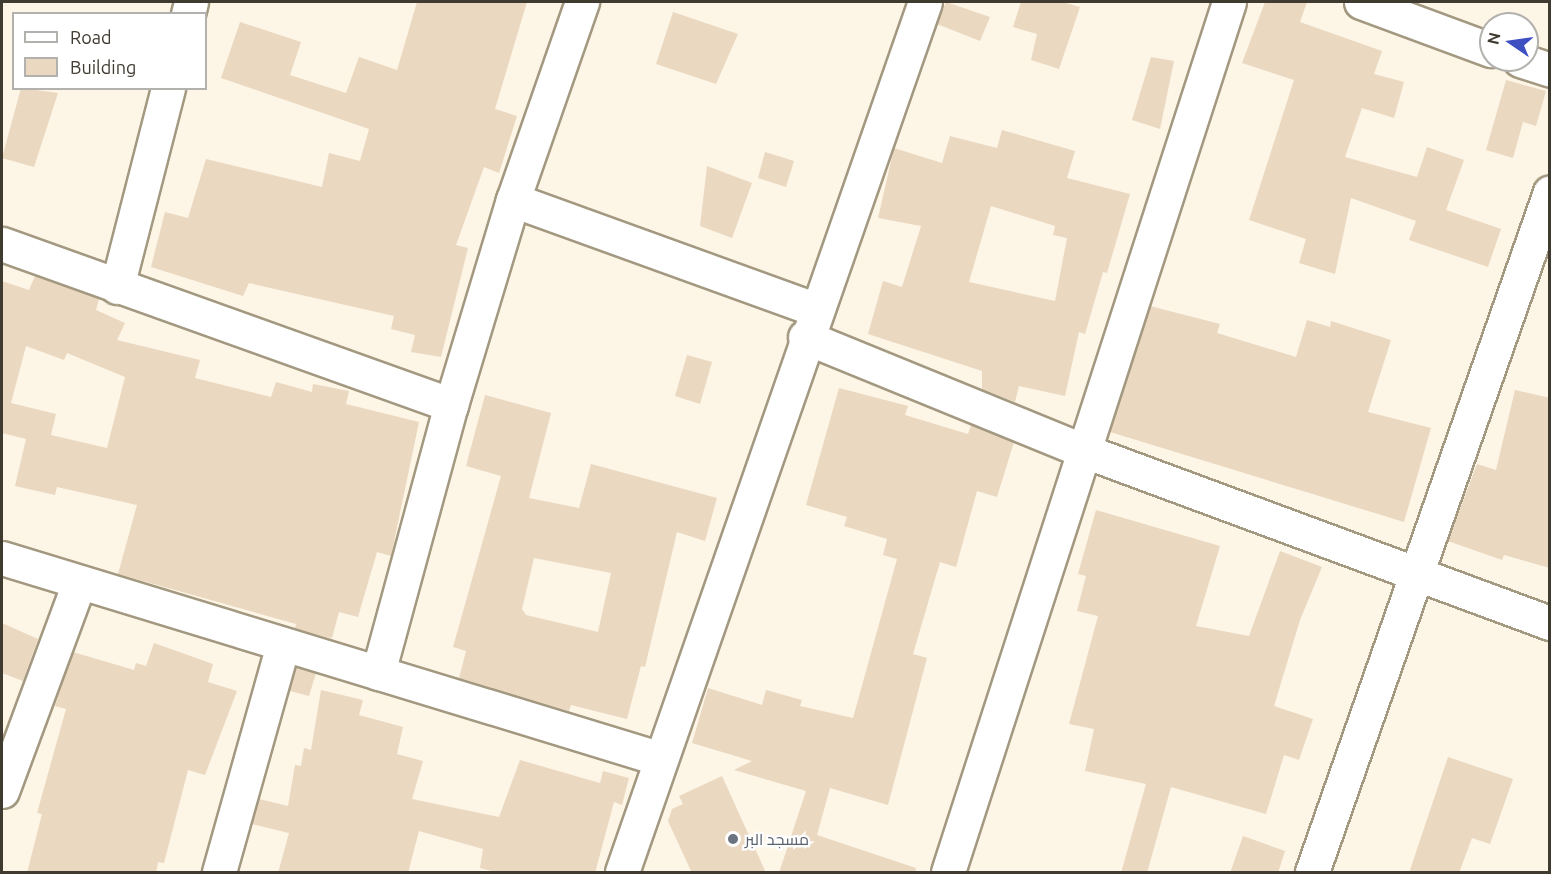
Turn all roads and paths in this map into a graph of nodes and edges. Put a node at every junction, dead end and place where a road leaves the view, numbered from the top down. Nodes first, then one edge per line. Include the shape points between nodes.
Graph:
1 (582, 2) edge
2 (925, 2) edge
3 (1229, 2) edge
4 (1361, 2) edge
5 (1479, 46) edge
6 (167, 90) edge
7 (1550, 192) edge
8 (513, 200) junction
9 (2, 244) edge
10 (117, 287) junction
11 (809, 323) junction
12 (451, 405) junction
13 (1082, 450) junction
14 (2, 558) edge
15 (1416, 576) junction
16 (79, 583) junction
17 (1550, 624) edge
18 (284, 645) junction
19 (378, 673) junction
20 (658, 758) junction
21 (2, 791) edge
22 (219, 873) edge
23 (622, 873) edge
24 (948, 873) edge
25 (1312, 873) edge

1 - 8 street
2 - 11 street
3 - 13 street
4 - 5 street
6 - 10 street
7 - 15 street
8 - 11 street
8 - 12 street
9 - 10 street
10 - 12 street
11 - 13 street
11 - 20 street
12 - 19 street
13 - 15 street
13 - 24 street
14 - 16 street
15 - 17 street
15 - 25 street
16 - 18 street
16 - 21 street
18 - 19 street
18 - 22 street
19 - 20 street
20 - 23 street

